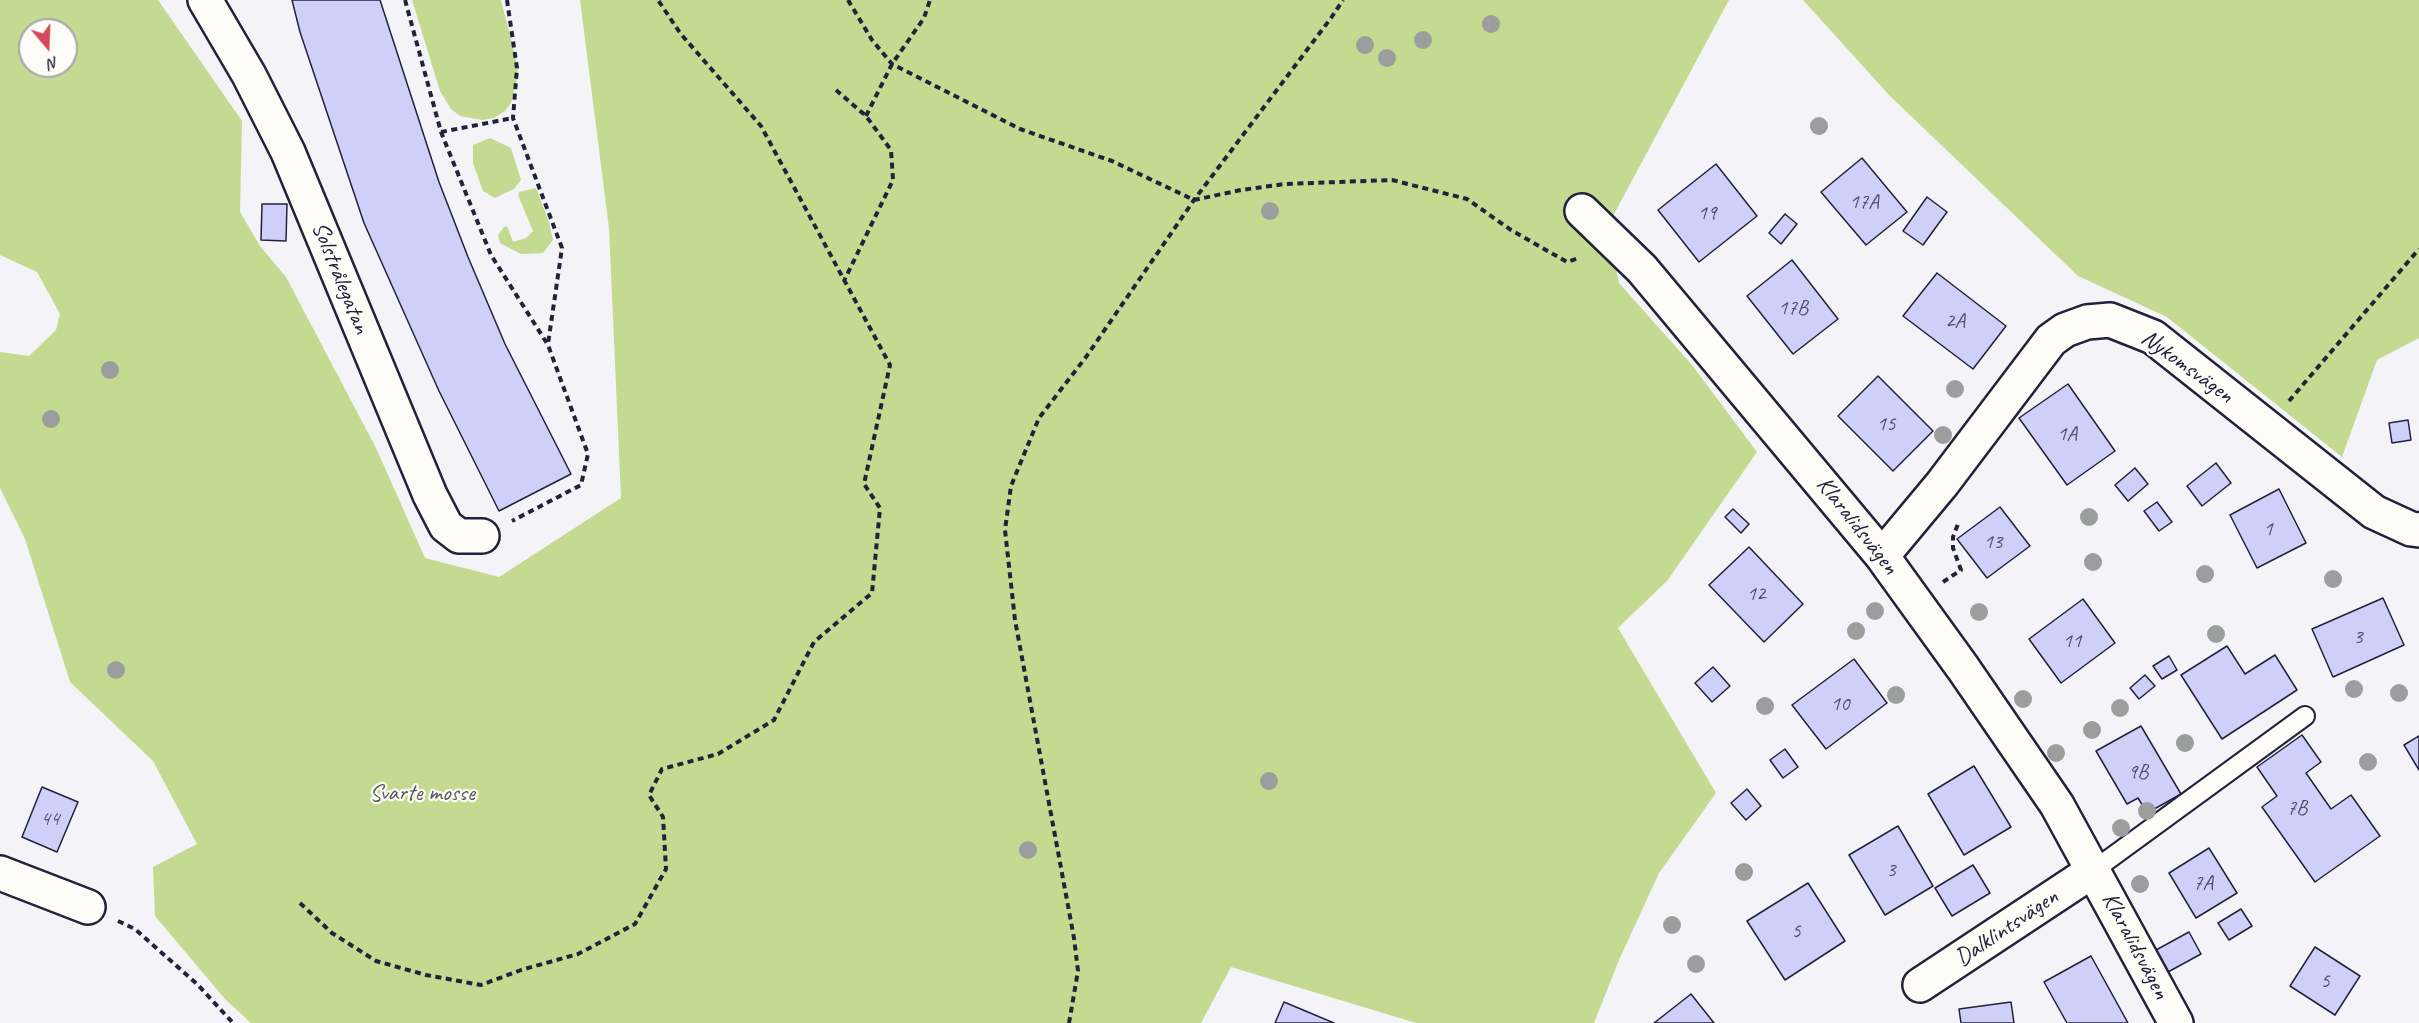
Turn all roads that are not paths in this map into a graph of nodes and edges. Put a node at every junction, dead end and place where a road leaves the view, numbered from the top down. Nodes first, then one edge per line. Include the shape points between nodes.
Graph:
1 (205, 0) edge
2 (1582, 211) dead end
3 (2419, 530) edge
4 (482, 536) road end
5 (1882, 556) junction
6 (2305, 716) dead end
7 (2094, 870) junction
8 (0, 873) edge
9 (88, 907) road end
10 (1920, 985) dead end
11 (2176, 1023) edge

1 - 4 street, Solstrålegatan via 288,152 435,506 446,526 459,536
2 - 5 street, Klaralidsvägen via 1642,269
3 - 5 street, Nykomsvägen via 2374,512 2153,337 2110,320 2086,322 2066,330 2046,346
5 - 7 street, Klaralidsvägen via 2057,805
6 - 7 lane, Klaralidsvägen
7 - 10 street, Dalklintsvägen
7 - 11 street, Klaralidsvägen
8 - 9 street

